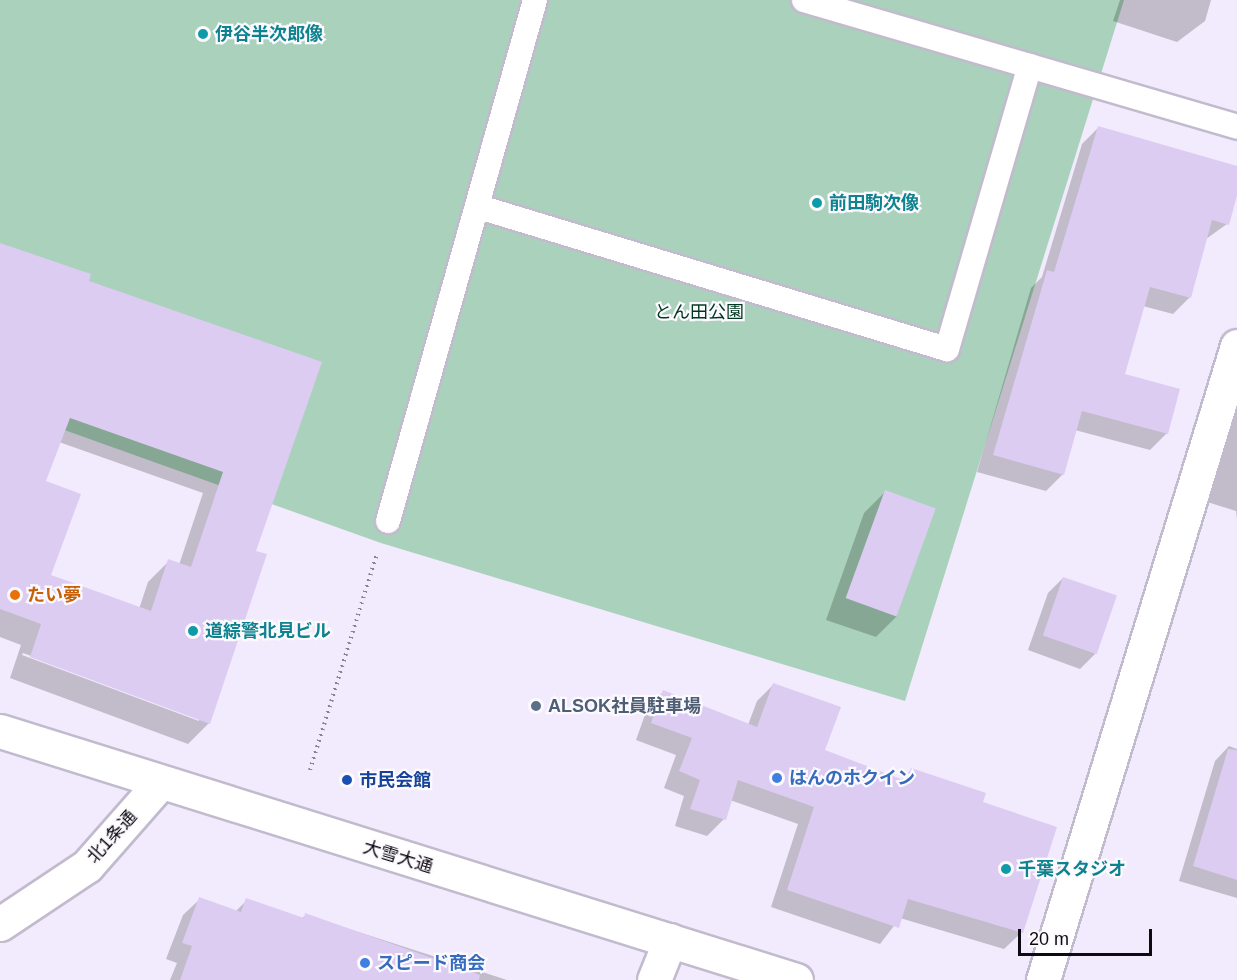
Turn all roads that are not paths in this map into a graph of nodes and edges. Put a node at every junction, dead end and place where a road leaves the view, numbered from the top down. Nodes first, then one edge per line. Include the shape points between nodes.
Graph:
1 (536, 0) edge
2 (804, 0) edge
3 (1030, 66) junction
4 (1237, 127) edge
5 (479, 207) junction
6 (1237, 346) edge
7 (388, 521) road end
8 (0, 731) edge
9 (159, 784) junction
10 (0, 924) edge
11 (670, 939) junction
12 (654, 980) edge
13 (796, 980) edge
14 (1043, 980) edge

1 - 5 lane
2 - 3 lane
3 - 4 lane
3 - 5 lane via 947,349
5 - 7 lane
6 - 14 main road
8 - 9 main road, 大雪大通
9 - 10 main road, 北1条通 via 87,866
9 - 11 main road, 大雪大通
11 - 12 main road
11 - 13 main road, 大雪大通

